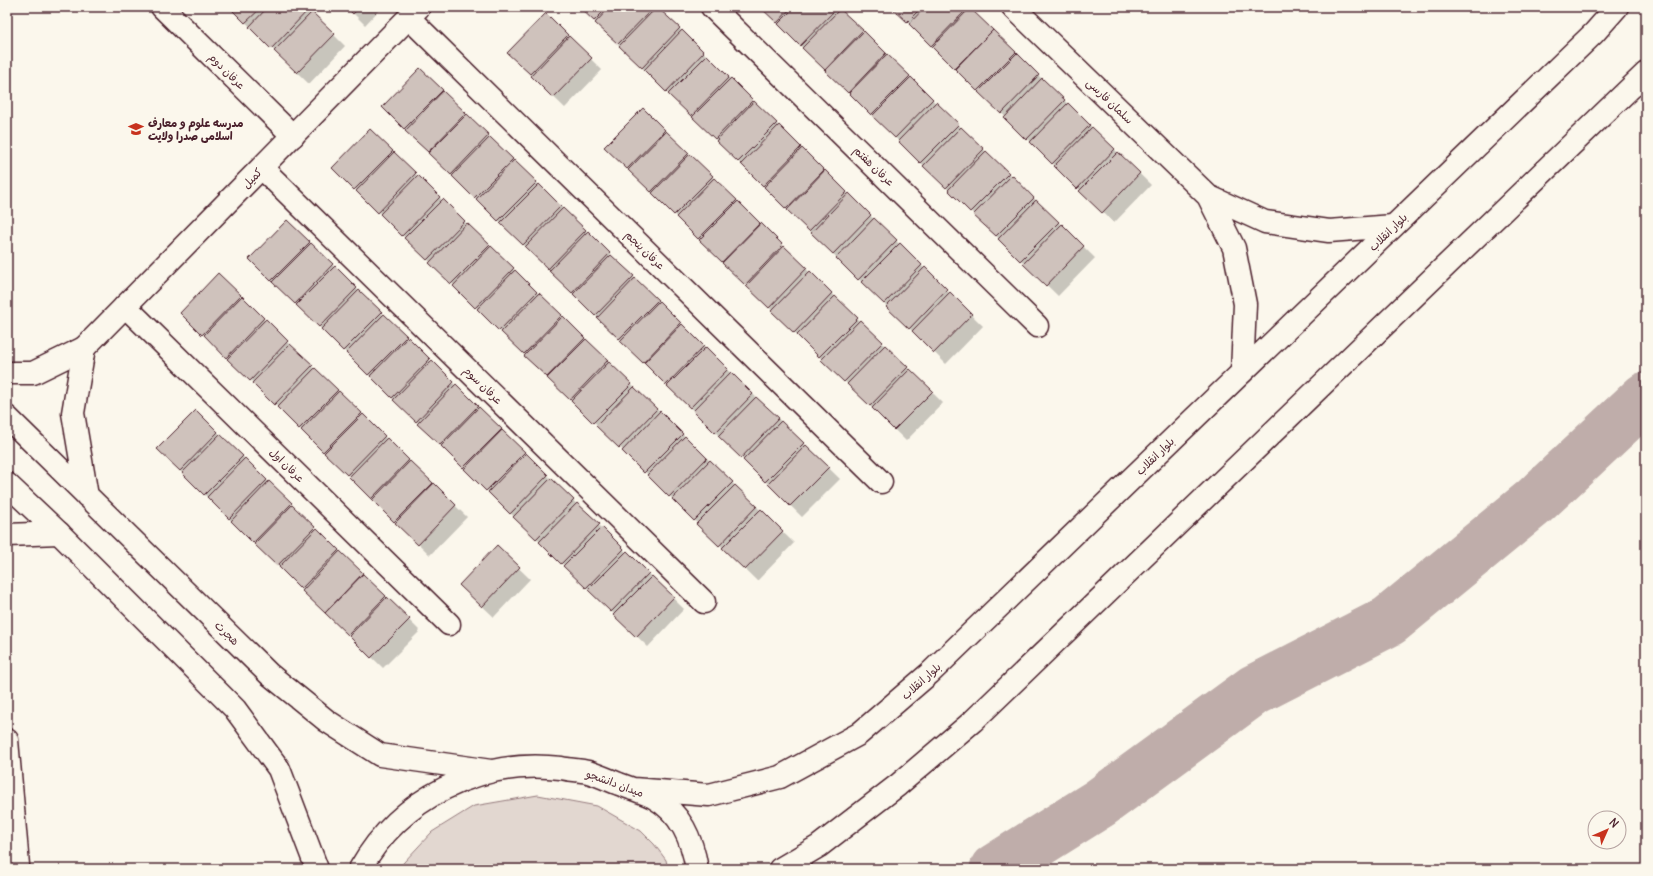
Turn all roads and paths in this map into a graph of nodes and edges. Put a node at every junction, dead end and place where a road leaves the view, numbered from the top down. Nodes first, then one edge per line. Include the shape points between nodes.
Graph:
1 (162, 7) edge
2 (712, 7) edge
3 (1013, 7) edge
4 (1617, 7) edge
5 (414, 12) edge
6 (1646, 73) edge
7 (293, 136) junction
8 (262, 168) junction
9 (1208, 196) junction
10 (1394, 226) junction
11 (125, 306) junction
12 (1037, 326) dead end
13 (84, 348) junction
14 (1242, 372) junction
15 (7, 373) edge
16 (7, 417) edge
17 (881, 482) dead end
18 (7, 484) edge
19 (87, 496) junction
20 (59, 533) junction
21 (7, 535) edge
22 (704, 602) dead end
23 (449, 624) dead end
24 (7, 740) edge
25 (491, 771) junction
26 (633, 789) junction
27 (18, 865) dead end
28 (317, 869) edge
29 (360, 869) edge
30 (697, 869) edge
31 (780, 869) edge

1 - 7 main road, عرفان دوم
2 - 12 main road, عرفان هفتم
3 - 9 main road, سلمان فارسی
4 - 10 main road, بلوار انقلاب via 1594,33
5 - 7 main road, کمیل
5 - 17 main road, عرفان پنجم
6 - 31 main road via 973,721 849,823
7 - 8 main road, کمیل
8 - 11 main road, کمیل
8 - 22 main road, عرفان سوم
9 - 10 main road, سلمان فارسی via 1265,222 1329,231
9 - 14 main road, سلمان فارسی via 1234,248 1245,304
10 - 14 main road, بلوار انقلاب
11 - 13 main road, کمیل
11 - 23 main road, عرفان اول
13 - 15 main road, کمیل via 33,373
13 - 19 main road via 73,413
14 - 26 main road, بلوار انقلاب via 930,673 859,734 780,777 709,795
16 - 19 main road, هجرت
18 - 20 main road
19 - 25 main road, هجرت via 269,674 327,721 380,755
20 - 21 main road
20 - 28 main road via 235,709 279,769
24 - 27 main road
25 - 26 main road, میدان دانشجو via 539,766 587,772
25 - 29 main road, میدان دانشجو via 445,787 404,814 371,849
26 - 30 main road, میدان دانشجو via 653,798 671,811 684,828 693,848

